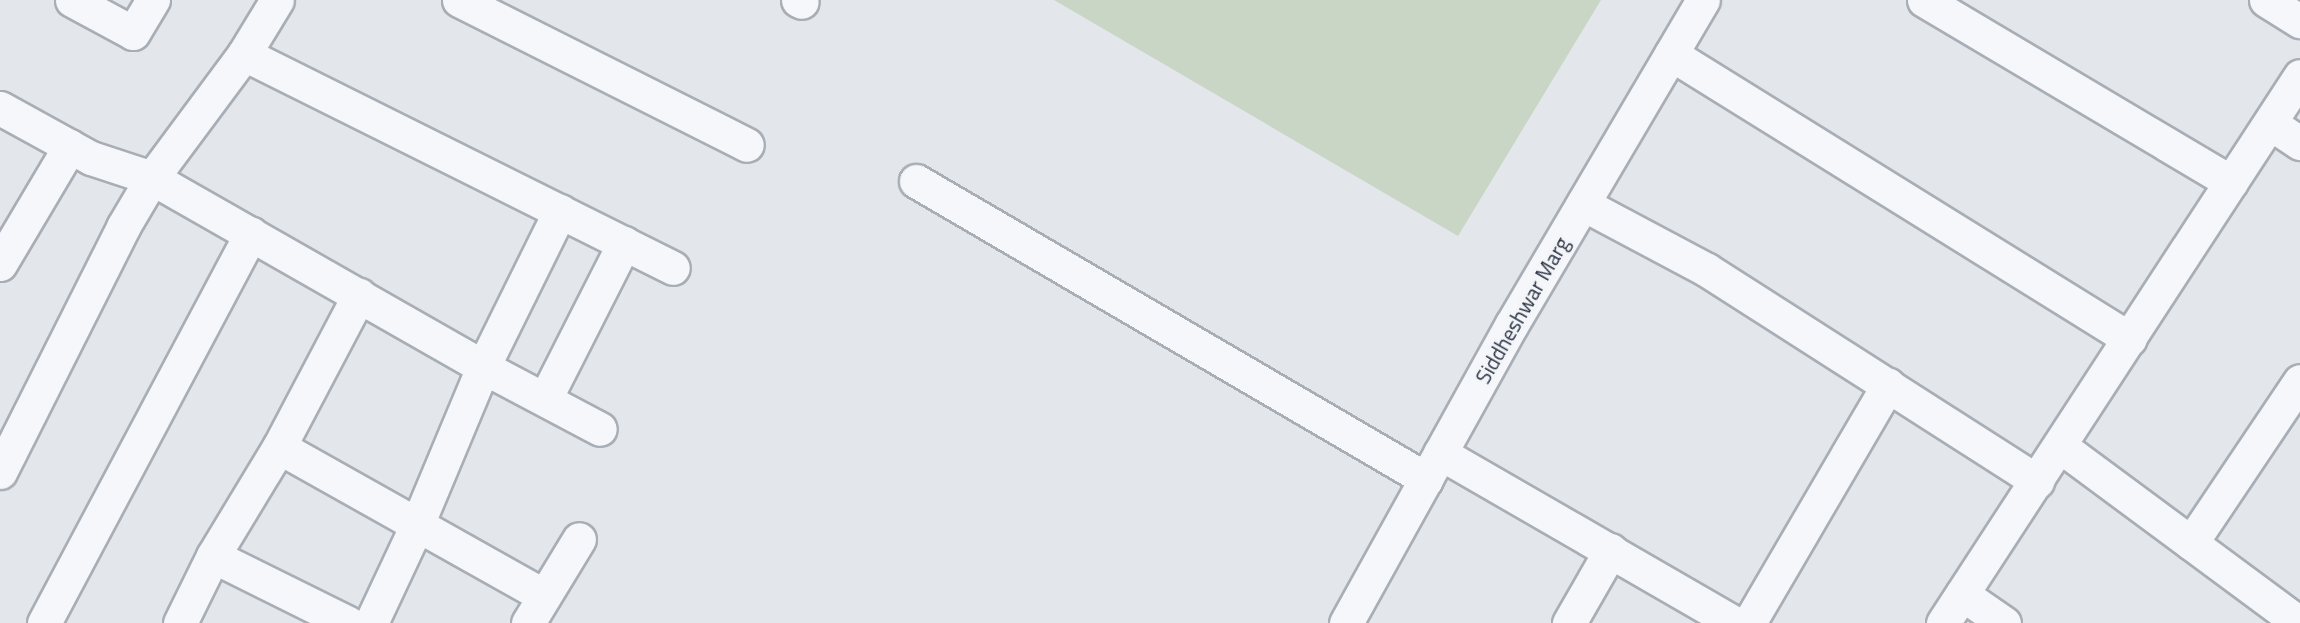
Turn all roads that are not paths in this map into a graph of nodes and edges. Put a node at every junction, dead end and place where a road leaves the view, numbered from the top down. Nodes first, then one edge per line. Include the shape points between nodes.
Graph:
1 (72, 0) edge
2 (153, 0) edge
3 (277, 0) edge
4 (459, 0) edge
5 (1703, 0) edge
6 (1924, 0) edge
7 (2266, 0) edge
8 (2300, 21) edge
9 (244, 54) junction
10 (1671, 54) junction
11 (2300, 76) edge
12 (0, 108) edge
13 (2270, 123) junction
14 (2300, 143) edge
15 (747, 145) dead end
16 (70, 146) junction
17 (152, 178) junction
18 (916, 181) dead end
19 (2231, 182) junction
20 (1583, 204) junction
21 (560, 211) junction
22 (251, 234) junction
23 (624, 243) junction
24 (0, 264) edge
25 (673, 268) dead end
26 (359, 295) junction
27 (2130, 339) junction
28 (483, 367) junction
29 (2300, 381) edge
30 (1888, 385) junction
31 (545, 399) junction
32 (600, 429) dead end
33 (2060, 446) junction
34 (279, 447) junction
35 (1433, 466) junction
36 (0, 472) edge
37 (2037, 481) junction
38 (417, 525) junction
39 (579, 539) dead end
40 (2191, 543) junction
41 (1611, 550) junction
42 (213, 556) junction
43 (1962, 594) junction
44 (536, 610) edge
45 (44, 623) edge
46 (180, 623) edge
47 (348, 623) edge
48 (371, 623) edge
49 (1346, 623) edge
50 (1569, 623) edge
51 (1734, 623) edge
52 (1749, 623) edge
53 (1943, 623) edge
54 (2004, 623) edge
55 (2299, 623) edge

1 - 2 street via 133,33
3 - 9 street
4 - 15 street
5 - 10 street, Siddheshwar Marg
6 - 19 street
7 - 8 street
9 - 17 street
9 - 21 street
10 - 20 street, Siddheshwar Marg
10 - 27 street
11 - 13 street
12 - 16 street
13 - 14 street
13 - 19 street
16 - 17 street via 91,158
16 - 24 street
17 - 22 street
17 - 36 street via 123,227
18 - 35 street
19 - 27 street
20 - 30 street via 1707,270
20 - 35 street, Siddheshwar Marg
21 - 23 street
21 - 28 street
22 - 26 street
22 - 45 street
23 - 25 street
23 - 31 street
26 - 28 street
26 - 34 street
27 - 33 street
28 - 31 street
28 - 38 street
29 - 40 street
30 - 37 street
30 - 52 street
31 - 32 street
33 - 37 street
33 - 40 street
34 - 38 street
34 - 42 street
35 - 41 street
35 - 49 street, Siddheshwar Marg
37 - 43 street
38 - 44 street
38 - 48 street
39 - 44 street
40 - 55 street
41 - 50 street
41 - 51 street
42 - 46 street
42 - 47 street
43 - 53 street
43 - 54 street

